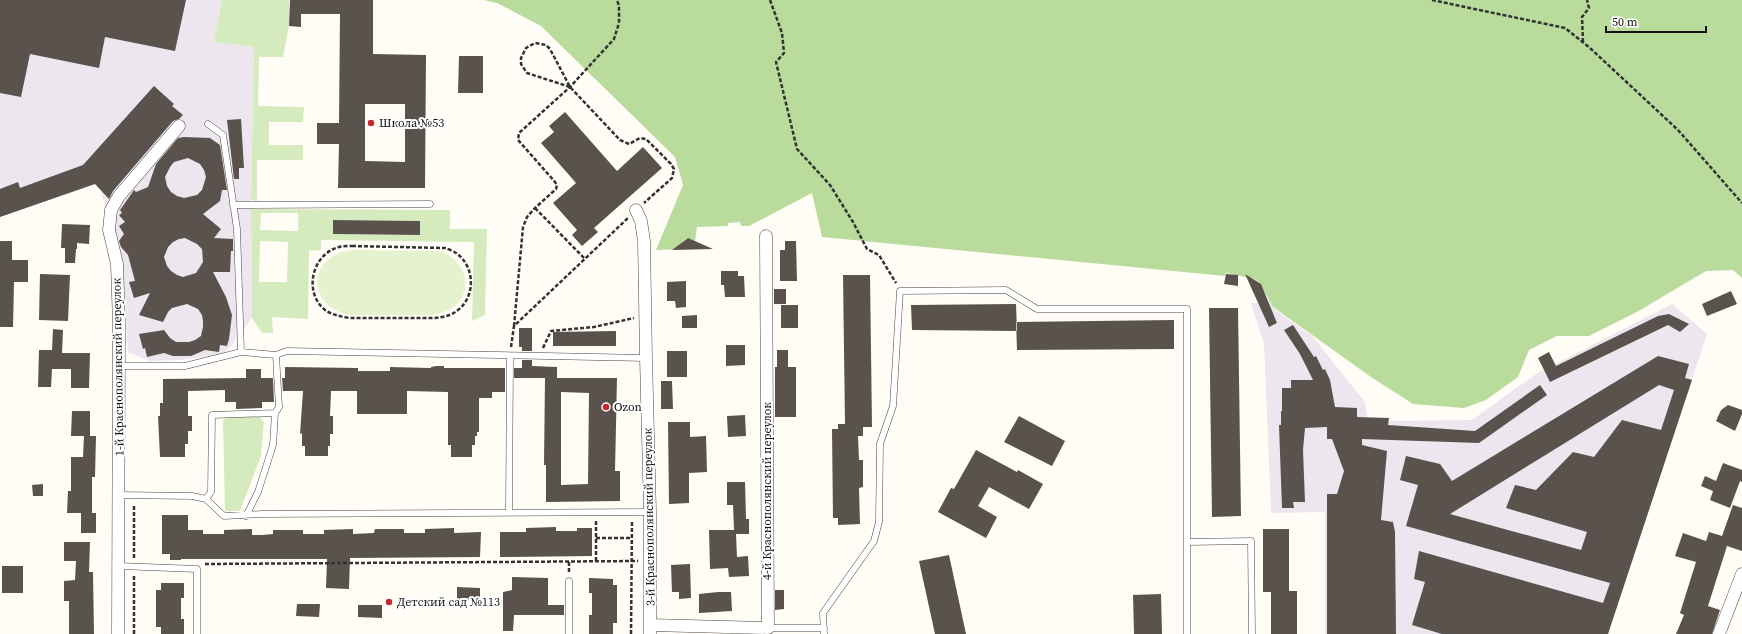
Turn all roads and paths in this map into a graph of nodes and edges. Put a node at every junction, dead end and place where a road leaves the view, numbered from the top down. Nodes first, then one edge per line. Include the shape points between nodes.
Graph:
1 (617, 0) edge
2 (770, 0) edge
3 (1432, 0) edge
4 (1587, 0) edge
5 (1583, 42) junction
6 (570, 87) junction
7 (208, 124) dead end
8 (179, 126) dead end
9 (1742, 203) edge
10 (430, 204) dead end
11 (233, 205) junction
12 (535, 208) junction
13 (636, 210) junction
14 (766, 236) dead end
15 (585, 259) junction
16 (900, 291) junction
17 (349, 318) joint
18 (645, 318) junction
19 (514, 326) junction
20 (242, 352) junction
21 (276, 355) junction
22 (510, 356) junction
23 (531, 356) junction
24 (646, 358) junction
25 (118, 366) junction
26 (275, 413) junction
27 (119, 495) junction
28 (206, 499) junction
29 (509, 512) junction
30 (596, 512) junction
31 (632, 512) junction
32 (650, 512) junction
33 (246, 516) junction
34 (596, 538) junction
35 (632, 538) junction
36 (1187, 542) junction
37 (650, 560) junction
38 (596, 561) junction
39 (631, 561) junction
40 (201, 564) dead end
41 (119, 566) junction
42 (1742, 574) edge
43 (569, 580) dead end
44 (1738, 599) edge
45 (768, 628) junction
46 (650, 630) edge
47 (736, 631) edge
48 (824, 631) edge
49 (118, 634) edge
50 (197, 634) edge
51 (569, 634) edge
52 (631, 634) edge
53 (1187, 634) edge
54 (1252, 634) edge
55 (1719, 634) edge

1 - 6 path via 619,23 614,39
2 - 16 path via 782,33 784,53 776,62 797,149 830,185 867,249 879,255
3 - 5 path via 1565,28
4 - 5 path via 1589,8 1582,17
5 - 9 path via 1678,130
6 - 6 path via 528,73 522,64 522,53 535,43 546,45
6 - 12 path via 517,136 557,185 556,189
6 - 13 path via 623,142 629,144 640,138 646,139 673,166 672,178
7 - 11 lane via 223,135
8 - 25 street, 1-й Краснополянский переулок via 119,196 111,210 109,230 117,264
10 - 11 lane
11 - 20 lane via 237,229
12 - 15 path
12 - 19 path via 523,227
13 - 15 path
13 - 18 street, 3-й Краснополянский переулок via 644,234
14 - 45 street, 4-й Краснополянский переулок
15 - 19 path
16 - 36 lane via 1006,290 1037,309 1187,308
16 - 48 lane via 893,406 880,444 879,522 874,541 824,613
17 - 17 path via 336,316 325,309 317,299 313,287 313,274 318,262 327,253 339,247 445,248 456,253 470,274 471,287 467,300 459,310 448,316
18 - 23 path via 551,331 543,348
18 - 24 street, 3-й Краснополянский переулок
19 - 22 path
20 - 21 lane
20 - 25 lane via 185,366
21 - 22 lane via 287,351
21 - 26 lane via 279,407
22 - 23 lane
22 - 29 lane
23 - 24 lane
24 - 32 street, 3-й Краснополянский переулок
25 - 27 street, 1-й Краснополянский переулок
26 - 28 lane via 212,415 211,492
26 - 33 lane via 273,446 258,492
27 - 28 lane via 192,496
27 - 41 street, 1-й Краснополянский переулок
28 - 33 lane via 224,516
29 - 30 lane
29 - 33 lane
30 - 31 lane
30 - 34 path
31 - 32 lane
31 - 35 path
32 - 37 street, 3-й Краснополянский переулок
34 - 35 path
34 - 38 path
35 - 39 path
36 - 53 lane
36 - 54 lane via 1251,541
37 - 39 path
37 - 46 street, 3-й Краснополянский переулок
38 - 39 path
38 - 40 path
39 - 52 path
41 - 49 street, 1-й Краснополянский переулок
41 - 50 lane via 197,569
42 - 44 street
43 - 51 lane
44 - 55 street
45 - 47 street
45 - 48 lane
46 - 47 street

